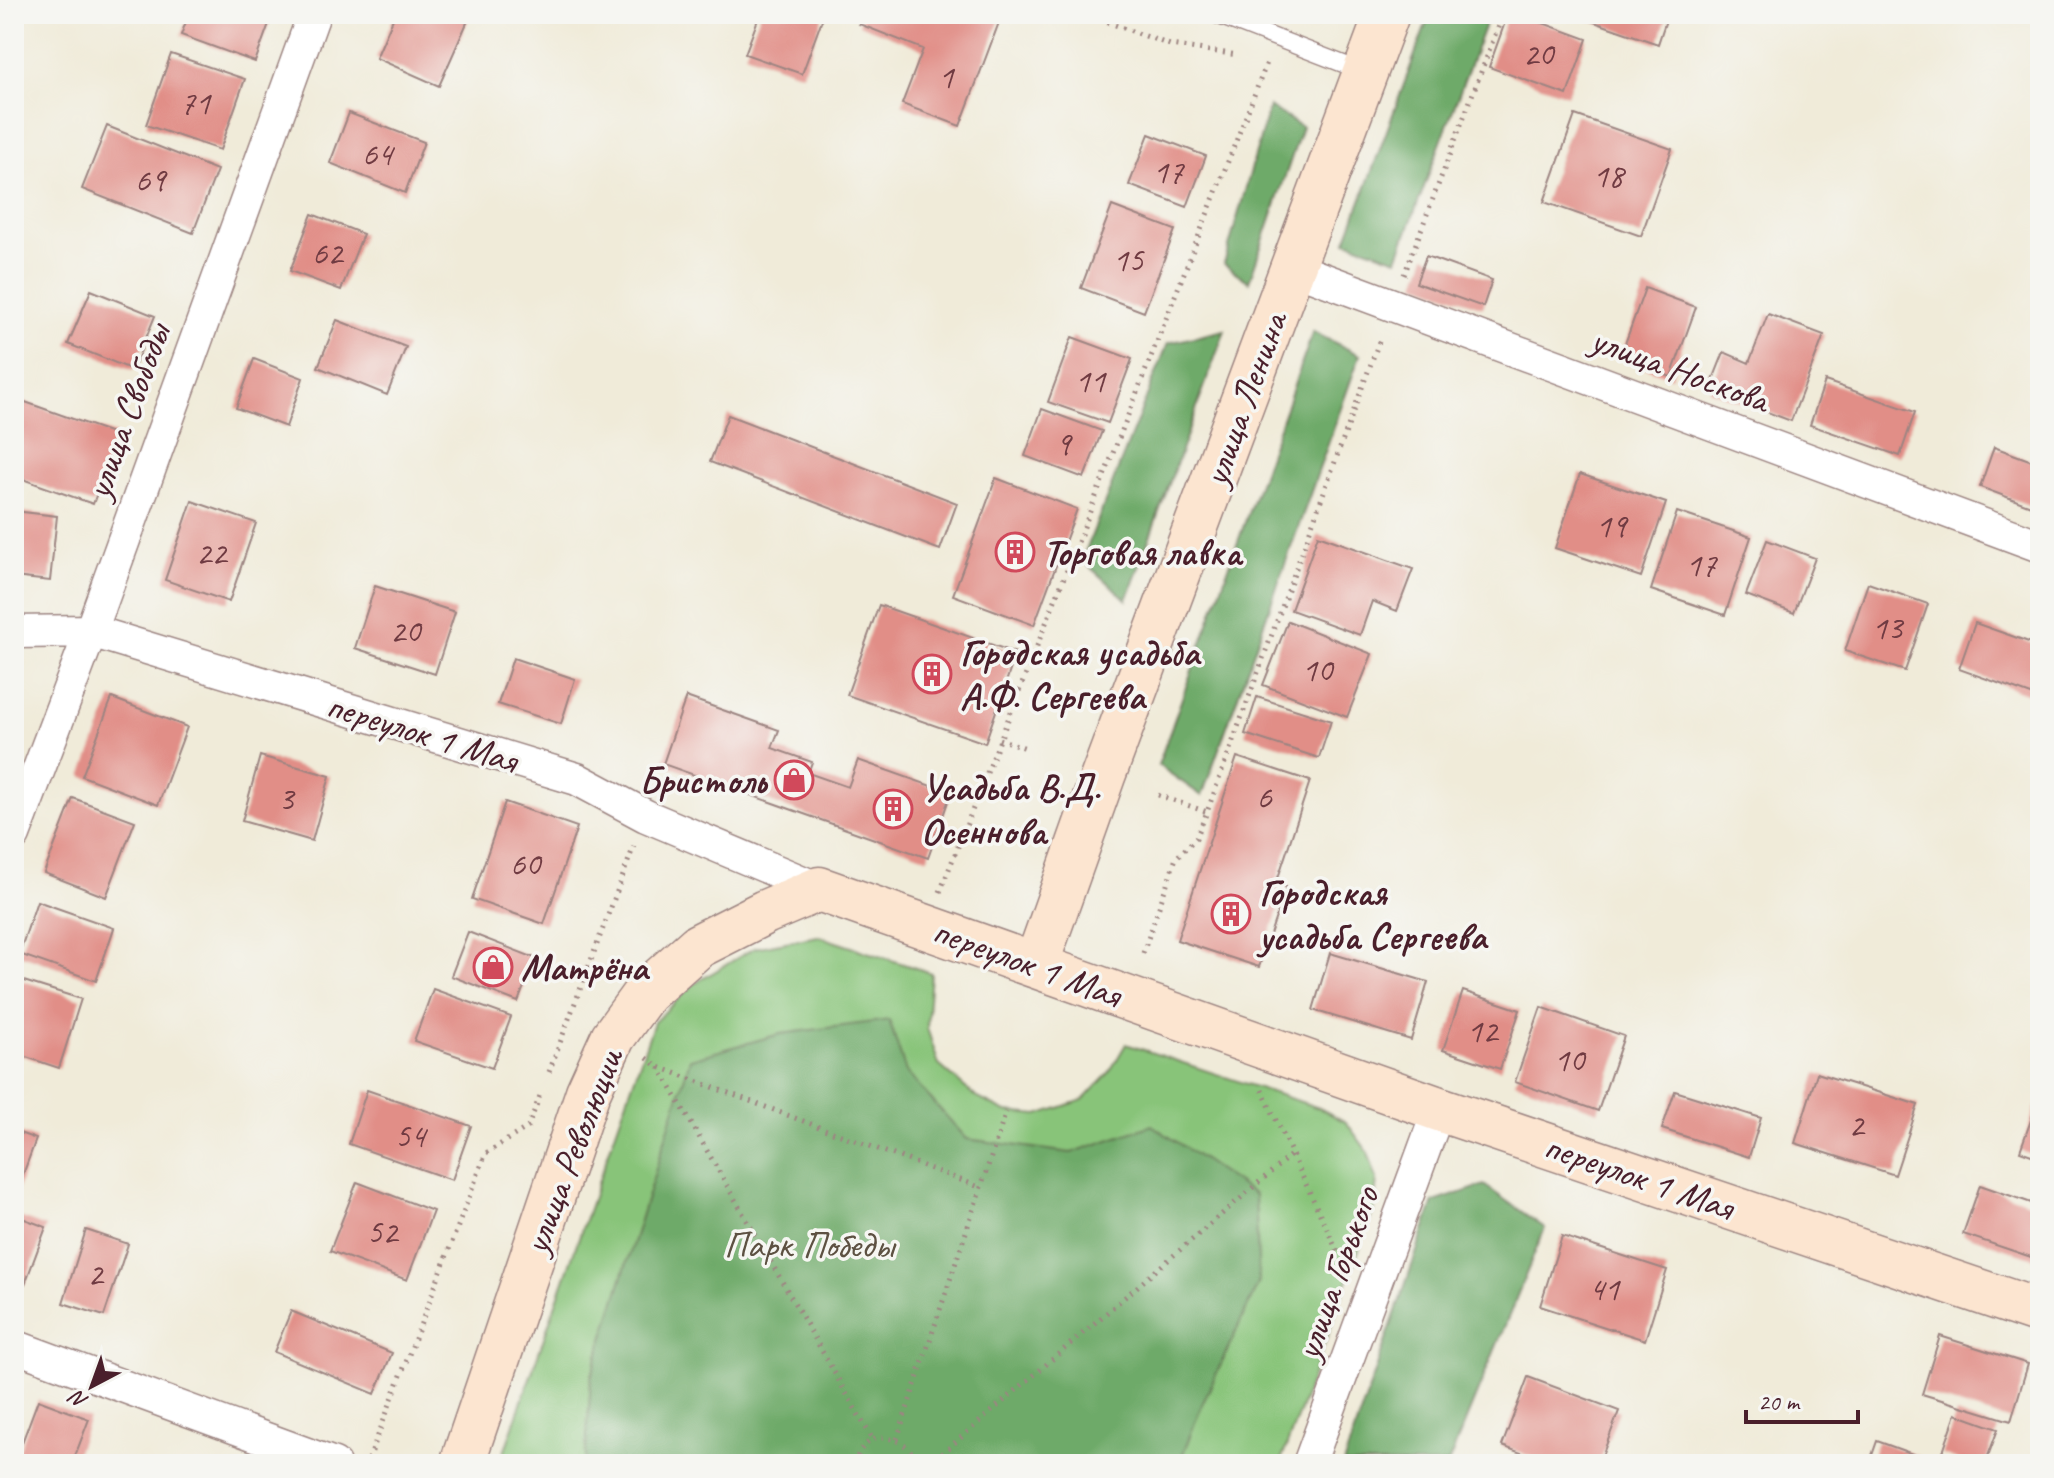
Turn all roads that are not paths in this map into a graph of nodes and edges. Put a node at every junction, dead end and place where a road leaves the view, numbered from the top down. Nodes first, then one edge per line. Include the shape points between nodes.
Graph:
1 (314, 14) edge
2 (1214, 14) edge
3 (1387, 14) edge
4 (1365, 73) junction
5 (1293, 268) junction
6 (2040, 546) edge
7 (91, 631) junction
8 (14, 632) edge
9 (14, 835) edge
10 (819, 889) junction
11 (1036, 965) junction
12 (1439, 1109) junction
13 (2040, 1312) edge
14 (14, 1346) edge
15 (334, 1464) edge
16 (462, 1464) edge
17 (1309, 1464) edge

1 - 7 street, улица Свободы
2 - 4 lane
3 - 4 main road, улица Ленина
4 - 5 main road, улица Ленина
5 - 6 street, улица Носкова
5 - 11 main road, улица Ленина
7 - 8 street, переулок 1 Мая
7 - 9 street, улица Свободы
7 - 10 street, переулок 1 Мая via 577,779 646,816
10 - 11 main road, переулок 1 Мая
10 - 16 main road, улица Революции via 698,946 645,993 613,1037 588,1092
11 - 12 main road, переулок 1 Мая
12 - 13 main road, переулок 1 Мая
12 - 17 street, улица Горького
14 - 15 street

